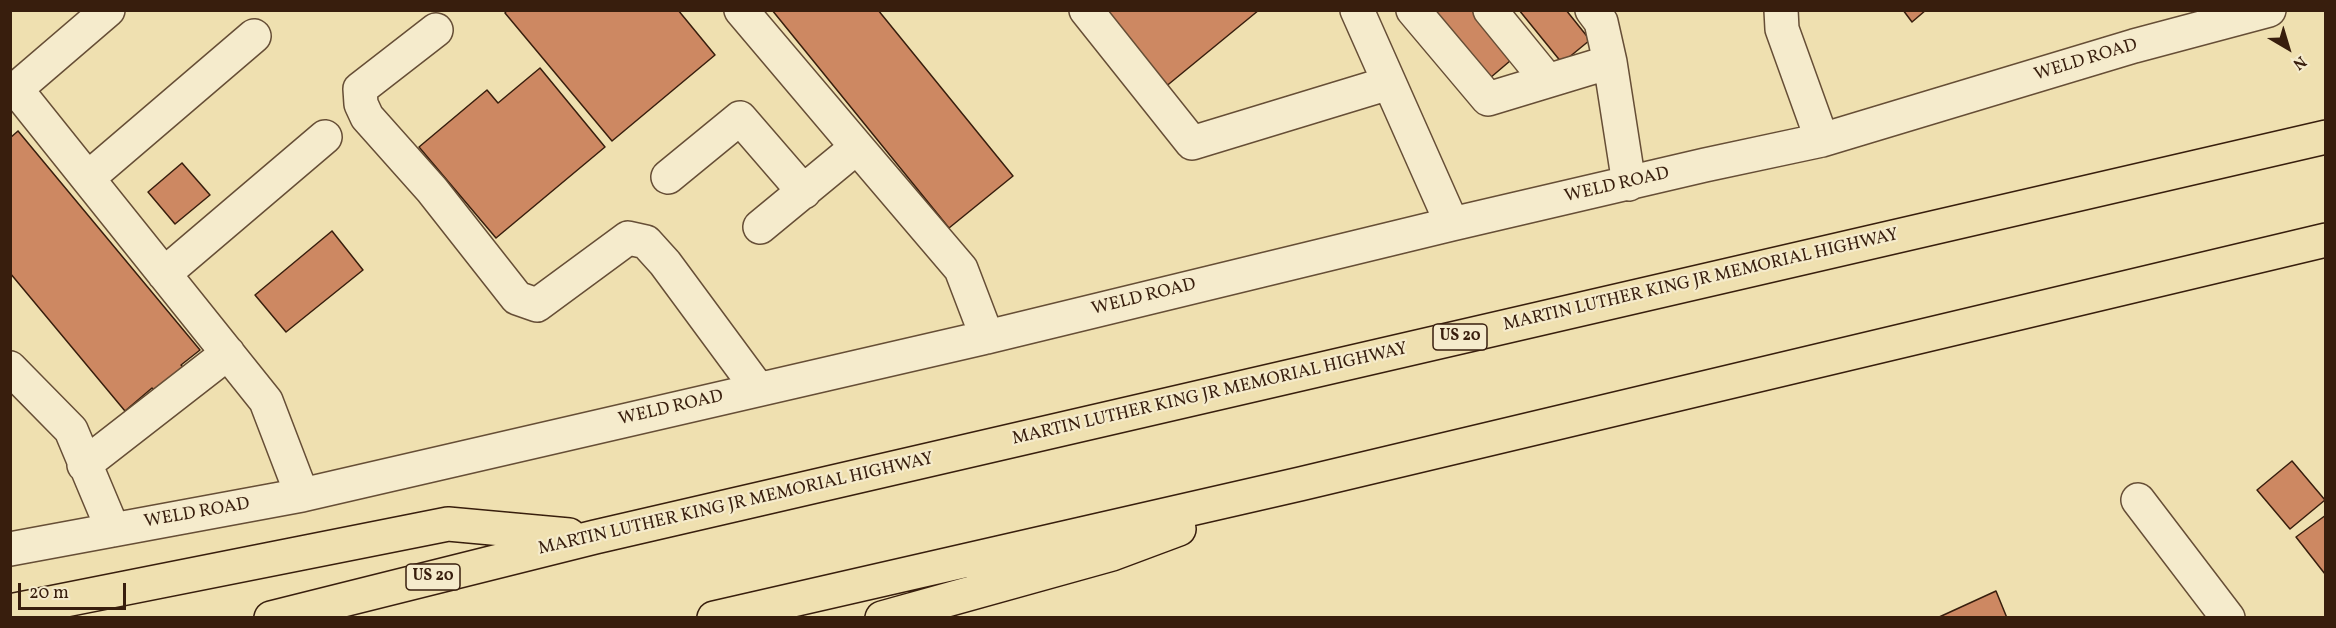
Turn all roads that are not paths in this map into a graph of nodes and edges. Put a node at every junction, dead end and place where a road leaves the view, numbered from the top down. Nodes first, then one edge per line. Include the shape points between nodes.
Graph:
1 (108, 10) edge
2 (741, 10) edge
3 (1086, 10) edge
4 (1357, 10) edge
5 (1413, 10) edge
6 (1490, 10) edge
7 (1592, 10) edge
8 (1780, 10) edge
9 (2269, 10) edge
10 (436, 30) dead end
11 (254, 36) dead end
12 (1610, 62) junction
13 (1547, 80) junction
14 (1389, 83) junction
15 (13, 91) edge
16 (325, 137) dead end
17 (2325, 137) edge
18 (1822, 140) junction
19 (857, 147) junction
20 (668, 177) dead end
21 (88, 178) junction
22 (1629, 184) junction
23 (804, 192) junction
24 (1452, 224) junction
25 (760, 227) dead end
26 (2325, 240) edge
27 (164, 274) junction
28 (987, 337) junction
29 (228, 353) junction
30 (10, 368) edge
31 (758, 389) junction
32 (84, 465) junction
33 (1300, 484) junction
34 (302, 495) junction
35 (2138, 500) dead end
36 (113, 530) junction
37 (595, 537) junction
38 (12, 544) edge
39 (10, 611) edge
40 (2219, 614) edge
41 (271, 618) edge
42 (714, 618) edge
43 (882, 618) edge

1 - 15 street
2 - 19 street
3 - 14 street via 1192,143
4 - 14 street
5 - 13 street via 1488,99
6 - 13 street
7 - 12 street via 1601,22
8 - 18 street via 1782,28
9 - 18 street, WELD ROAD via 2134,46
10 - 31 street via 360,89 361,104 367,117 432,190 517,298 537,305 628,238 646,242
11 - 21 street
12 - 13 street
12 - 22 street
14 - 24 street
15 - 21 street
16 - 27 street
17 - 37 highway, MARTIN LUTHER KING JR MEMORIAL HIGHWAY / US 20
18 - 22 street, WELD ROAD
19 - 23 street
19 - 28 street via 961,269
20 - 23 street via 740,118
21 - 27 street
22 - 24 street, WELD ROAD
23 - 25 street
24 - 28 street, WELD ROAD
26 - 33 highway
27 - 29 street
28 - 31 street, WELD ROAD
29 - 32 street
29 - 34 street via 266,401
30 - 32 street via 71,430
31 - 34 street, WELD ROAD
32 - 36 street
33 - 42 highway
33 - 43 highway via 1112,554
34 - 36 street, WELD ROAD
35 - 40 street
36 - 38 street, WELD ROAD
37 - 39 highway via 448,524
37 - 41 highway, MARTIN LUTHER KING JR MEMORIAL HIGHWAY / US 20

